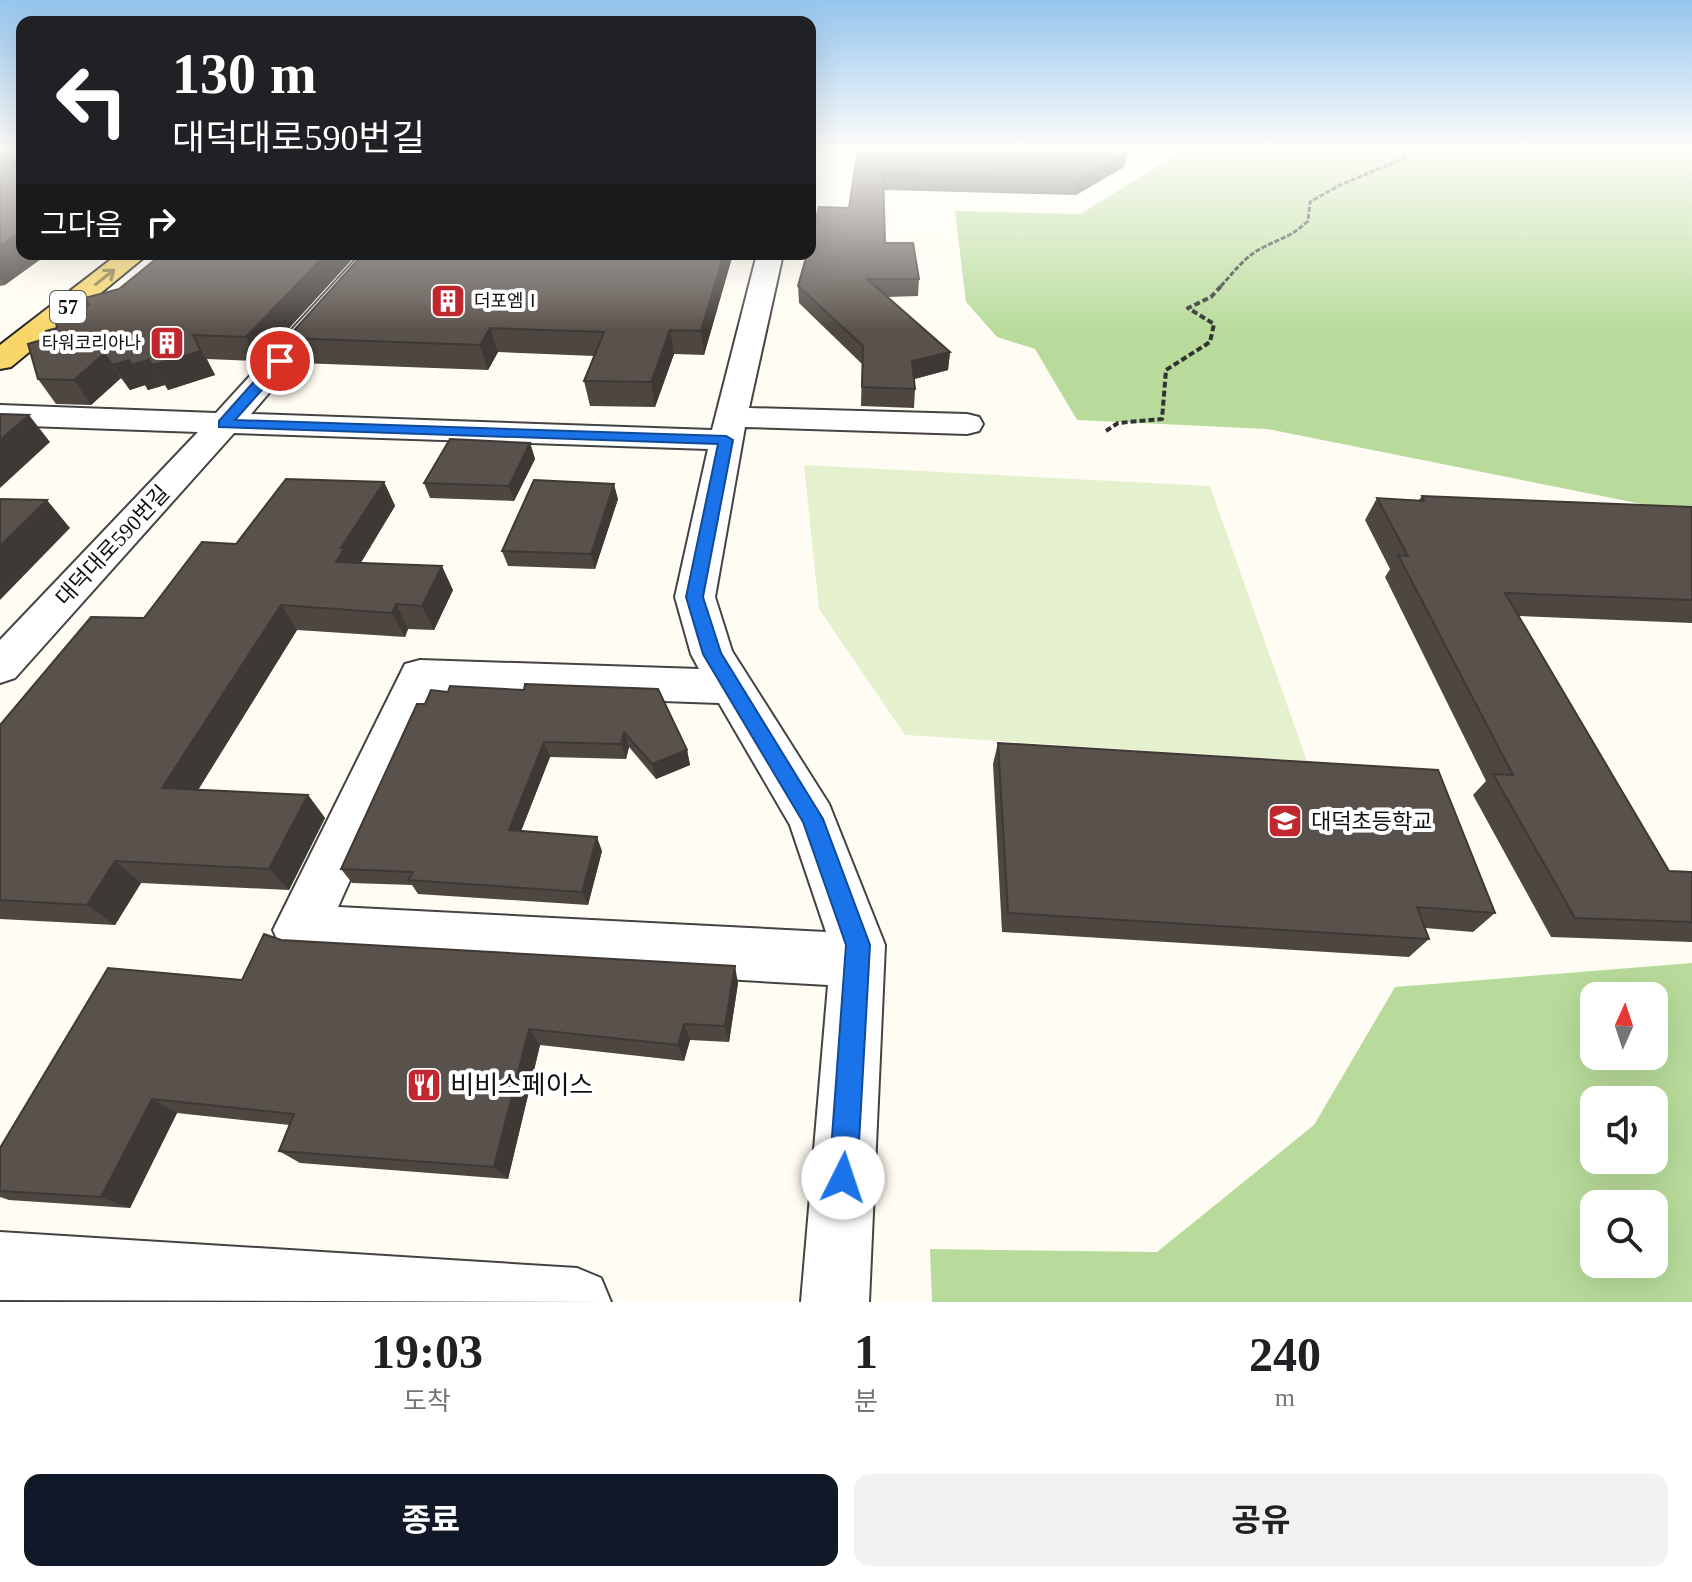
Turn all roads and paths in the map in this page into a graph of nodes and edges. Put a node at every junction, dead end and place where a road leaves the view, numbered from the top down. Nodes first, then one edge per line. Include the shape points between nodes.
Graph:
1 (1309, 209) edge
2 (86, 260) edge
3 (127, 260) edge
4 (370, 260) edge
5 (769, 260) edge
6 (0, 326) edge
7 (0, 360) edge
8 (0, 415) edge
9 (224, 424) junction
10 (967, 424) dead end
11 (728, 428) junction
12 (1106, 431) dead end
13 (0, 667) edge
14 (733, 687) junction
15 (857, 960) junction
16 (0, 1266) edge
17 (286, 1294) edge
18 (577, 1302) edge
19 (835, 1302) edge

1 - 12 path via 1308,221 1289,238 1247,258 1211,297 1188,308 1214,324 1210,342 1166,370 1162,419 1118,423
2 - 6 main road, 57
7 -> 3 main road, 57
4 - 9 street, 대덕대로590번길
5 - 11 street
8 - 9 street
9 - 11 street
9 - 13 street, 대덕대로590번길
10 - 11 street
11 - 14 street via 695,597 712,654
14 - 15 street via 812,819 858,945
14 - 15 street via 420,676 300,930
15 - 19 street
16 - 17 street
17 - 18 street

